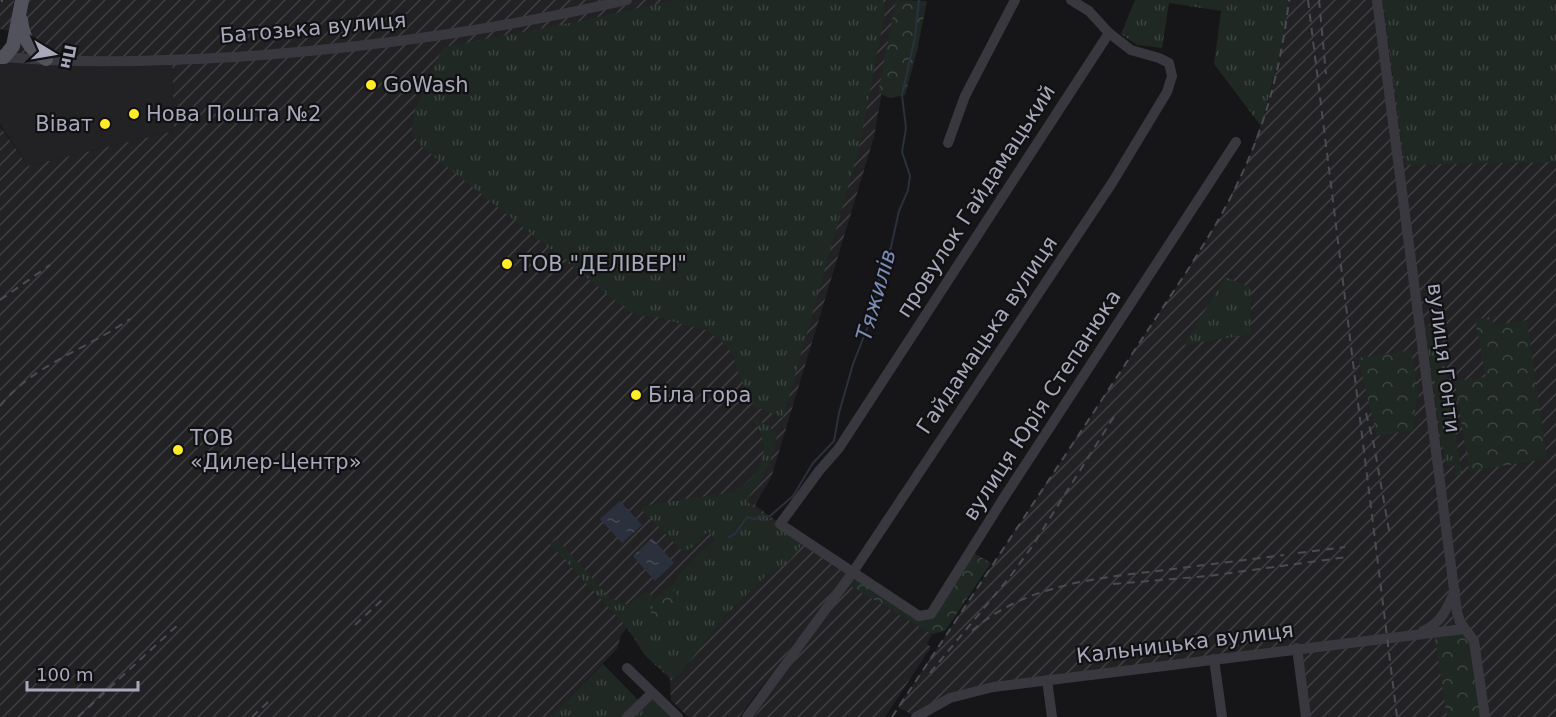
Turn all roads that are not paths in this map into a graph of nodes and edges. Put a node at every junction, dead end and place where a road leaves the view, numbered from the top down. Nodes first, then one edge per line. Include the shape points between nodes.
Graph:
1 (627, 0) edge
2 (1015, 0) edge
3 (1071, 0) edge
4 (1377, 0) edge
5 (21, 4) edge
6 (1109, 33) junction
7 (2, 57) edge
8 (46, 59) junction
9 (1236, 142) dead end
10 (948, 143) dead end
11 (853, 572) junction
12 (1455, 591) junction
13 (1464, 629) junction
14 (1415, 635) junction
15 (1297, 648) junction
16 (1214, 659) junction
17 (627, 668) dead end
18 (1047, 680) junction
19 (652, 693) junction
20 (627, 717) edge
21 (678, 717) edge
22 (747, 717) edge
23 (916, 717) edge
24 (1052, 717) edge
25 (1222, 717) edge
26 (1306, 717) edge
27 (1485, 717) edge

1 - 8 street, Батозька вулиця via 434,37 315,52 143,61
2 - 10 street via 965,96
3 - 6 street, Гайдамацька вулиця via 1089,11
4 - 12 street, вулиця Гонти
5 - 7 main road via 13,46
5 - 8 main road via 26,39
6 - 11 street, Гайдамацька вулиця via 1138,53 1169,63 1172,76 1167,92 1112,183
6 - 11 street, провулок Гайдамацький via 839,448 780,524
7 - 8 street, Батозька вулиця
9 - 11 street, вулиця Юрія Степанюка via 931,614 919,616
11 - 22 street, Гайдамацька вулиця
12 - 13 street, вулиця Гонти
12 - 14 street via 1442,618
13 - 14 street, Кальницька вулиця
13 - 27 street, вулиця Гонти via 1474,641
14 - 15 street, Кальницька вулиця
15 - 16 street, Кальницька вулиця
15 - 26 street
16 - 18 street, Кальницька вулиця
16 - 25 street
17 - 19 street
18 - 23 street, Кальницька вулиця via 968,692
18 - 24 street
19 - 20 street
19 - 21 street

